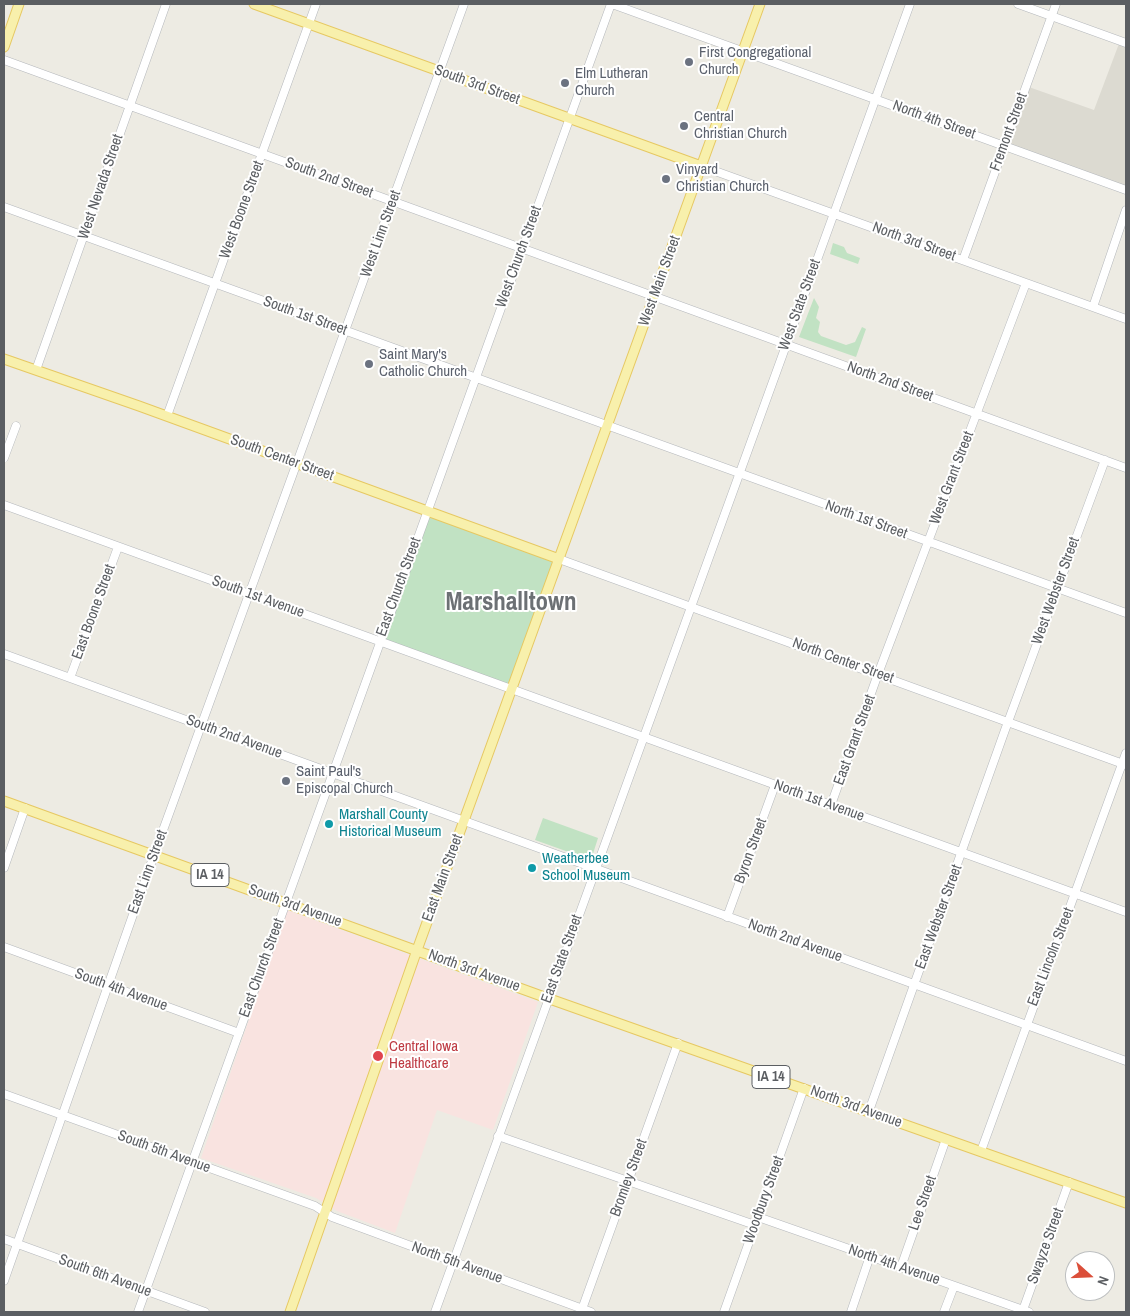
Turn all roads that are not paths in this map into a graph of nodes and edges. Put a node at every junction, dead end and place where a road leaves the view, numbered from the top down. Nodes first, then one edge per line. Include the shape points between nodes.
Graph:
1 (19, 4) edge
2 (166, 4) edge
3 (254, 4) edge
4 (316, 4) edge
5 (464, 4) edge
6 (611, 4) edge
7 (760, 4) edge
8 (910, 4) edge
9 (1018, 4) edge
10 (1056, 4) edge
11 (1051, 16) junction
12 (309, 24) junction
13 (1126, 43) edge
14 (4, 47) edge
15 (742, 51) junction
16 (4, 60) edge
17 (440, 71) junction
18 (876, 99) junction
19 (130, 106) junction
20 (569, 118) junction
21 (1004, 146) junction
22 (262, 154) junction
23 (701, 166) junction
24 (1126, 190) edge
25 (393, 202) junction
26 (4, 206) edge
27 (1126, 210) edge
28 (834, 214) junction
29 (84, 236) junction
30 (522, 249) junction
31 (963, 260) junction
32 (1026, 283) junction
33 (215, 284) junction
34 (654, 297) junction
35 (1093, 307) junction
36 (1126, 319) edge
37 (346, 331) junction
38 (786, 344) junction
39 (4, 360) edge
40 (36, 370) dead end
41 (476, 378) junction
42 (977, 413) junction
43 (167, 416) junction
44 (16, 426) dead end
45 (607, 426) junction
46 (4, 458) edge
47 (1105, 460) junction
48 (297, 464) junction
49 (1126, 468) edge
50 (739, 474) junction
51 (4, 505) edge
52 (426, 510) junction
53 (928, 542) junction
54 (118, 547) junction
55 (559, 559) junction
56 (1057, 589) junction
57 (249, 594) junction
58 (692, 606) junction
59 (1126, 613) edge
60 (379, 641) junction
61 (4, 654) edge
62 (878, 674) junction
63 (70, 678) junction
64 (512, 689) junction
65 (1008, 722) junction
66 (201, 725) junction
67 (644, 737) junction
68 (1126, 753) edge
69 (1124, 764) edge
70 (332, 773) junction
71 (775, 785) junction
72 (4, 801) edge
73 (831, 805) junction
74 (25, 808) junction
75 (464, 821) junction
76 (961, 853) junction
77 (154, 855) junction
78 (4, 868) edge
79 (596, 868) junction
80 (1075, 893) junction
81 (285, 902) junction
82 (1126, 912) edge
83 (727, 917) junction
84 (4, 947) edge
85 (417, 950) junction
86 (914, 984) junction
87 (108, 985) junction
88 (547, 998) junction
89 (1026, 1025) junction
90 (239, 1033) junction
91 (678, 1043) junction
92 (1126, 1061) edge
93 (804, 1088) junction
94 (4, 1094) edge
95 (869, 1111) junction
96 (62, 1115) junction
97 (498, 1136) junction
98 (946, 1138) junction
99 (981, 1151) junction
100 (192, 1162) junction
101 (628, 1181) junction
102 (1069, 1182) junction
103 (1126, 1202) edge
104 (324, 1211) junction
105 (756, 1221) junction
106 (4, 1240) edge
107 (17, 1244) junction
108 (870, 1256) junction
109 (453, 1262) junction
110 (900, 1267) junction
111 (4, 1281) edge
112 (954, 1286) junction
113 (146, 1291) junction
114 (581, 1311) edge
115 (1026, 1311) edge
116 (138, 1312) edge
117 (205, 1312) edge
118 (290, 1312) edge
119 (435, 1312) edge
120 (591, 1312) edge
121 (724, 1312) edge
122 (851, 1312) edge
123 (944, 1312) edge

1 - 14 main road
2 - 19 street, West Nevada Street
3 - 12 main road, South 3rd Street
4 - 12 street, West Boone Street
5 - 17 street, West Linn Street
6 - 15 street, North 4th Street
6 - 20 street, West Church Street
7 - 15 main road, West Main Street
8 - 18 street, West State Street
9 - 11 street
10 - 11 street, Fremont Street
11 - 13 street
11 - 21 street, Fremont Street
12 - 17 main road, South 3rd Street
12 - 22 street, West Boone Street
15 - 18 street, North 4th Street
15 - 23 main road, West Main Street
16 - 19 street, South 2nd Street
17 - 20 main road, South 3rd Street
17 - 25 street, West Linn Street
18 - 21 street, North 4th Street
18 - 28 street, West State Street
19 - 22 street, South 2nd Street
19 - 29 street, West Nevada Street
20 - 23 main road, South 3rd Street
20 - 30 street, West Church Street
21 - 24 street, North 4th Street
21 - 31 street, Fremont Street
22 - 25 street, South 2nd Street
22 - 33 street, West Boone Street
23 - 28 street, North 3rd Street
23 - 34 main road, West Main Street
25 - 30 street, South 2nd Street
25 - 37 street, West Linn Street
26 - 29 street, South 1st Street
27 - 35 street
28 - 31 street, North 3rd Street
28 - 38 street, West State Street
29 - 33 street, South 1st Street
29 - 40 street, West Nevada Street
30 - 34 street, South 2nd Street
30 - 41 street, West Church Street
31 - 32 street, North 3rd Street
32 - 35 street, North 3rd Street
32 - 42 street, West Grant Street
33 - 37 street, South 1st Street
33 - 43 street, West Boone Street
34 - 38 street, North 2nd Street
34 - 45 main road, West Main Street
35 - 36 street, North 3rd Street
37 - 41 street, South 1st Street
37 - 48 street, West Linn Street
38 - 42 street, North 2nd Street
38 - 50 street, West State Street
39 - 43 main road, South Center Street
41 - 45 street, South 1st Street
41 - 52 street, West Church Street
42 - 47 street, North 2nd Street
42 - 53 street, West Grant Street
43 - 48 main road, South Center Street
44 - 46 street
45 - 50 street, North 1st Street
45 - 55 main road, West Main Street
47 - 49 street, North 2nd Street
47 - 56 street, West Webster Street
48 - 52 main road, South Center Street
48 - 57 street, East Linn Street
50 - 53 street, North 1st Street
50 - 58 street, West State Street
51 - 54 street, South 1st Avenue
52 - 55 main road, South Center Street
52 - 60 street, East Church Street
53 - 56 street, North 1st Street
53 - 62 street, West Grant Street
54 - 57 street, South 1st Avenue
54 - 63 street, East Boone Street
55 - 58 street, North Center Street
55 - 64 main road, East Main Street
56 - 59 street, North 1st Street
56 - 65 street, West Webster Street
57 - 60 street, South 1st Avenue
57 - 66 street, East Linn Street
58 - 62 street, North Center Street
58 - 67 street, East State Street
60 - 64 street, South 1st Avenue
60 - 70 street, East Church Street
61 - 63 street, South 2nd Avenue
62 - 65 street, North Center Street
62 - 73 street, East Grant Street
63 - 66 street, South 2nd Avenue
64 - 67 street, North 1st Avenue
64 - 75 main road, East Main Street
65 - 69 street, North Center Street
65 - 76 street, East Webster Street
66 - 70 street, South 2nd Avenue
66 - 77 street, East Linn Street
67 - 71 street, North 1st Avenue
67 - 79 street, East State Street
68 - 69 street, East Lincoln Street
69 - 80 street, East Lincoln Street
70 - 75 street, South 2nd Avenue
70 - 81 street, East Church Street
71 - 73 street, North 1st Avenue
71 - 83 street, Byron Street
72 - 74 main road, South 3rd Avenue / IA 14
73 - 76 street, North 1st Avenue
74 - 77 main road, South 3rd Avenue / IA 14
74 - 78 street
75 - 79 street, North 2nd Avenue
75 - 85 main road, East Main Street
76 - 80 street, North 1st Avenue
76 - 86 street, East Webster Street
77 - 81 main road, South 3rd Avenue / IA 14
77 - 87 street, East Linn Street
79 - 83 street, North 2nd Avenue
79 - 88 street, East State Street
80 - 82 street, North 1st Avenue
80 - 89 street, East Lincoln Street
81 - 85 main road, South 3rd Avenue / IA 14
81 - 90 street, East Church Street
83 - 86 street, North 2nd Avenue
84 - 87 street, South 4th Avenue
85 - 88 main road, North 3rd Avenue / IA 14
85 - 104 main road, East Main Street
86 - 89 street, North 2nd Avenue
86 - 95 street, East Webster Street
87 - 90 street, South 4th Avenue
87 - 96 street, East Linn Street
88 - 91 main road, North 3rd Avenue / IA 14
88 - 97 street, East State Street
89 - 92 street, North 2nd Avenue
89 - 99 street, East Lincoln Street
90 - 100 street, East Church Street
91 - 93 main road, North 3rd Avenue / IA 14
91 - 101 street, Bromley Street
93 - 95 main road, North 3rd Avenue / IA 14
93 - 105 street, Woodbury Street
94 - 96 street, South 5th Avenue
95 - 98 main road, North 3rd Avenue / IA 14
96 - 100 street, South 5th Avenue
96 - 107 street, East Linn Street
97 - 101 street, North 4th Avenue
97 - 109 street, East State Street
98 - 99 main road, North 3rd Avenue / IA 14
98 - 110 street, Lee Street
99 - 102 main road, North 3rd Avenue / IA 14
100 - 104 street, South 5th Avenue
100 - 113 street, East Church Street
101 - 105 street, North 4th Avenue
101 - 114 street, Bromley Street
102 - 103 main road, North 3rd Avenue / IA 14
102 - 115 street, Swayze Street
104 - 109 street, North 5th Avenue via 332,1217
104 - 118 main road, East Main Street
105 - 108 street, North 4th Avenue
105 - 121 street, Woodbury Street
106 - 107 street, South 6th Avenue
107 - 111 street, East Linn Street
107 - 113 street, South 6th Avenue
108 - 110 street, North 4th Avenue
108 - 122 street
109 - 114 street, North 5th Avenue
109 - 119 street, East State Street
110 - 112 street, North 4th Avenue
112 - 115 street, North 4th Avenue
112 - 123 street
113 - 116 street, East Church Street
113 - 117 street, South 6th Avenue
114 - 120 street, North 5th Avenue

